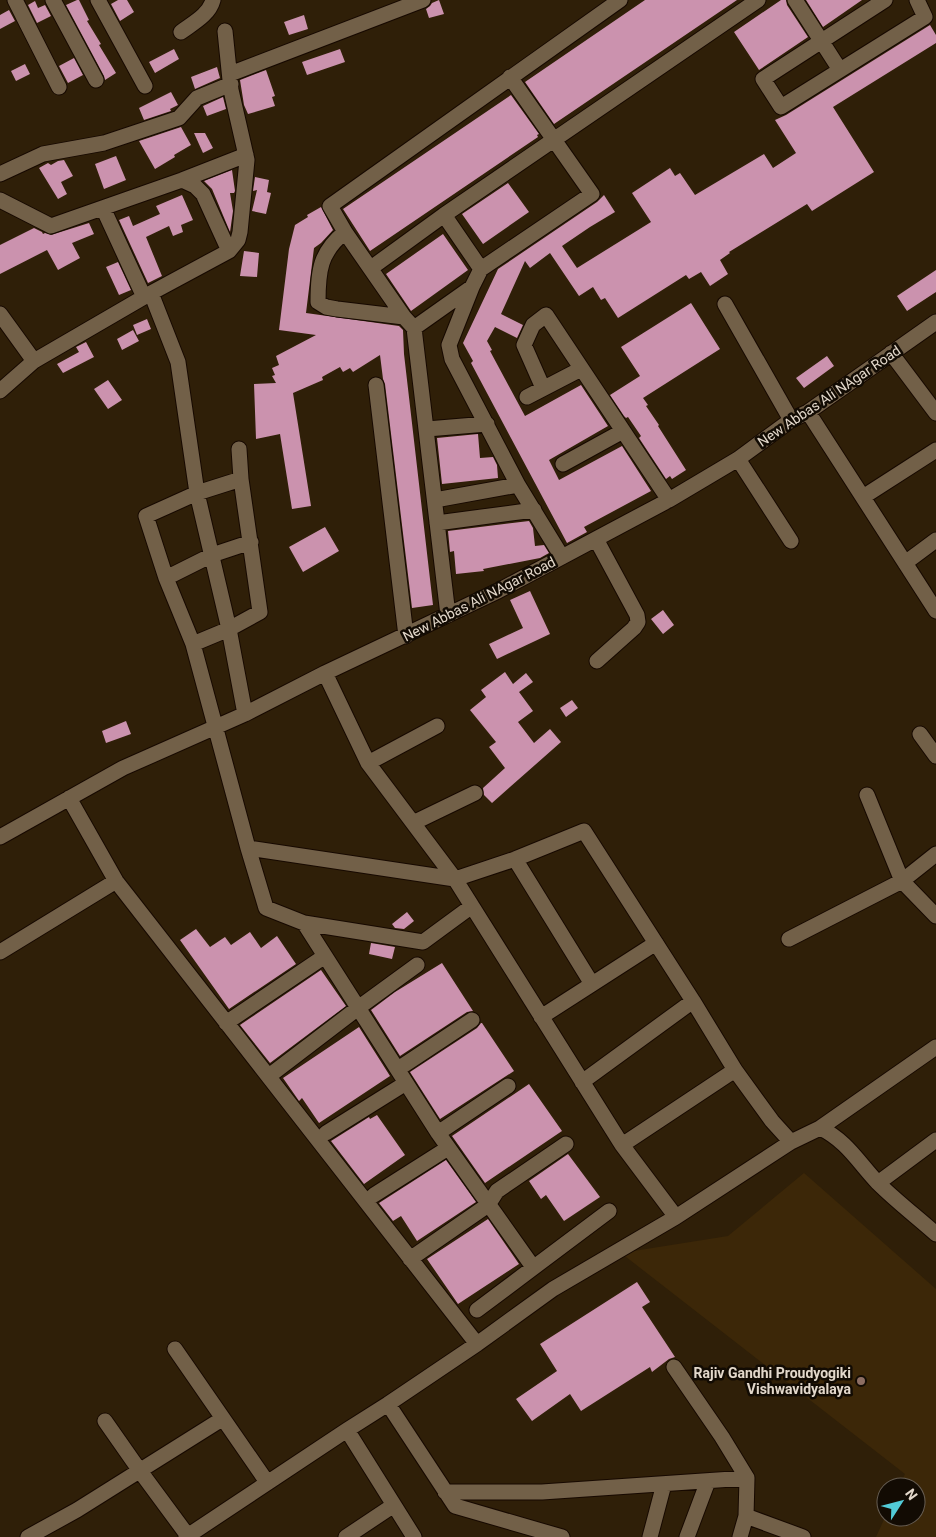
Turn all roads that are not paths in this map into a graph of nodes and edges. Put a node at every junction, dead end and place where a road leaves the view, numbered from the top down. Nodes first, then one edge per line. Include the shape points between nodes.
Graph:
1 (15, 0) edge
2 (53, 0) edge
3 (213, 0) edge
4 (423, 0) edge
5 (620, 0) edge
6 (758, 0) edge
7 (795, 0) edge
8 (885, 0) edge
9 (917, 0) edge
10 (103, 1) edge
11 (225, 31) dead end
12 (181, 32) dead end
13 (822, 41) junction
14 (840, 70) junction
15 (510, 77) junction
16 (230, 79) junction
17 (96, 80) dead end
18 (145, 86) dead end
19 (59, 88) dead end
20 (554, 140) junction
21 (246, 154) junction
22 (0, 174) edge
23 (182, 180) junction
24 (0, 200) edge
25 (103, 208) junction
26 (444, 215) junction
27 (345, 232) junction
28 (229, 251) junction
29 (371, 268) junction
30 (481, 269) junction
31 (472, 287) junction
32 (147, 295) junction
33 (725, 304) dead end
34 (0, 314) edge
35 (404, 317) junction
36 (936, 322) edge
37 (414, 328) junction
38 (891, 353) junction
39 (34, 361) junction
40 (581, 369) junction
41 (376, 385) dead end
42 (544, 388) junction
43 (0, 391) edge
44 (527, 397) dead end
45 (808, 412) junction
46 (936, 413) edge
47 (791, 420) junction
48 (487, 424) junction
49 (427, 429) junction
50 (623, 431) junction
51 (239, 449) dead end
52 (936, 450) edge
53 (738, 459) junction
54 (563, 464) dead end
55 (241, 479) junction
56 (518, 485) junction
57 (197, 494) junction
58 (862, 497) junction
59 (435, 500) junction
60 (669, 500) junction
61 (534, 510) junction
62 (437, 523) junction
63 (596, 539) junction
64 (936, 540) edge
65 (791, 541) dead end
66 (251, 542) junction
67 (212, 556) junction
68 (562, 557) junction
69 (905, 563) junction
70 (166, 578) junction
71 (936, 610) edge
72 (448, 615) junction
73 (229, 629) junction
74 (406, 636) junction
75 (193, 644) junction
76 (598, 661) dead end
77 (325, 673) junction
78 (245, 714) junction
79 (437, 726) dead end
80 (216, 727) junction
81 (920, 734) dead end
82 (936, 756) edge
83 (368, 764) junction
84 (474, 792) dead end
85 (867, 795) dead end
86 (69, 798) junction
87 (413, 823) junction
88 (0, 837) edge
89 (248, 848) junction
90 (936, 854) edge
91 (515, 858) junction
92 (455, 879) junction
93 (116, 881) junction
94 (902, 881) junction
95 (472, 906) junction
96 (936, 916) edge
97 (304, 923) junction
98 (789, 939) dead end
99 (656, 943) junction
100 (0, 952) edge
101 (324, 956) junction
102 (418, 965) dead end
103 (592, 984) junction
104 (693, 1000) junction
105 (358, 1008) junction
106 (541, 1017) junction
107 (472, 1020) dead end
108 (226, 1023) junction
109 (936, 1047) edge
110 (398, 1069) junction
111 (735, 1070) junction
112 (269, 1076) junction
113 (582, 1082) junction
114 (406, 1083) junction
115 (508, 1086) dead end
116 (326, 1133) dead end
117 (438, 1133) junction
118 (831, 1134) junction
119 (936, 1140) edge
120 (791, 1142) junction
121 (566, 1144) dead end
122 (622, 1145) junction
123 (448, 1148) junction
124 (878, 1183) junction
125 (374, 1195) dead end
126 (488, 1205) junction
127 (609, 1211) dead end
128 (676, 1217) junction
129 (930, 1220) edge
130 (936, 1234) edge
131 (410, 1259) junction
132 (533, 1267) junction
133 (477, 1310) dead end
134 (477, 1344) junction
135 (175, 1349) dead end
136 (674, 1367) dead end
137 (388, 1404) junction
138 (222, 1419) junction
139 (105, 1421) dead end
140 (346, 1430) junction
141 (140, 1471) junction
142 (747, 1478) junction
143 (708, 1481) junction
144 (267, 1482) junction
145 (664, 1484) junction
146 (445, 1492) junction
147 (394, 1505) junction
148 (746, 1516) junction
149 (187, 1536) edge
150 (28, 1537) edge
151 (346, 1537) edge
152 (414, 1537) edge
153 (562, 1537) edge
154 (650, 1537) edge
155 (687, 1537) edge
156 (740, 1537) edge
157 (803, 1537) edge

1 - 19 street
2 - 17 street
3 - 12 street via 205,14
4 - 16 street
5 - 15 street
6 - 20 street
7 - 13 street
8 - 13 street
9 - 14 street via 925,17
10 - 18 street
11 - 16 street
13 - 14 street
13 - 14 street via 763,79 781,107
15 - 20 street
15 - 27 street via 330,206
16 - 21 street
16 - 22 street via 197,98 179,118 104,143 43,154
20 - 26 street
20 - 30 street via 592,194
21 - 23 street
21 - 28 street via 240,232
23 - 25 street
23 - 28 street via 203,194
24 - 25 street via 51,226
25 - 32 street
26 - 29 street
26 - 30 street
27 - 29 street
27 - 35 street via 324,256 318,302 337,310
28 - 32 street
29 - 35 street
30 - 31 street
31 - 37 street
31 - 48 street via 449,345 452,359
32 - 39 street
32 - 57 street via 178,362
33 - 47 street
34 - 39 street
35 - 37 street
36 - 38 street, New Abbas Ali NAgar Road
37 - 49 street
38 - 45 street, New Abbas Ali NAgar Road
38 - 46 street
39 - 43 street
40 - 42 street
40 - 42 street via 546,315 532,325 524,345
40 - 50 street
41 - 74 street
42 - 44 street
45 - 47 street, New Abbas Ali NAgar Road
45 - 58 street
47 - 53 street, New Abbas Ali NAgar Road
48 - 49 street
48 - 56 street
49 - 59 street
50 - 54 street
50 - 60 street
51 - 55 street
52 - 58 street
53 - 60 street, New Abbas Ali NAgar Road
53 - 65 street
55 - 57 street
55 - 66 street
56 - 59 street
56 - 61 street
57 - 67 street
57 - 70 street via 146,516
58 - 69 street
59 - 62 street
60 - 63 street, New Abbas Ali NAgar Road
61 - 62 street
61 - 68 street
62 - 72 street
63 - 68 street, New Abbas Ali NAgar Road
63 - 76 street via 638,622
64 - 69 street
66 - 67 street
66 - 73 street via 260,612
67 - 70 street
67 - 73 street
68 - 72 street, New Abbas Ali NAgar Road
69 - 71 street
70 - 75 street
72 - 74 street, New Abbas Ali NAgar Road
73 - 75 street
73 - 78 street
74 - 77 street, New Abbas Ali NAgar Road
75 - 80 street
77 - 78 street, New Abbas Ali NAgar Road
77 - 83 street
78 - 80 street, New Abbas Ali NAgar Road
79 - 83 street
80 - 86 street, New Abbas Ali NAgar Road via 123,768
80 - 89 street
81 - 82 street
83 - 87 street
84 - 87 street
85 - 94 street
86 - 88 street, New Abbas Ali NAgar Road
86 - 93 street
87 - 92 street
89 - 92 street
89 - 97 street via 266,908
90 - 94 street
91 - 92 street
91 - 99 street via 584,831
91 - 103 street
92 - 95 street
93 - 100 street
93 - 108 street
94 - 96 street
94 - 98 street
95 - 97 street via 423,942
95 - 106 street
97 - 101 street
99 - 103 street
99 - 104 street
101 - 105 street
101 - 108 street
102 - 105 street
103 - 106 street
104 - 111 street
104 - 113 street
105 - 110 street
105 - 112 street
106 - 113 street
107 - 110 street
108 - 112 street
109 - 118 street
110 - 114 street
111 - 120 street
111 - 122 street
112 - 131 street
113 - 122 street
114 - 116 street
114 - 117 street
115 - 117 street
117 - 123 street
118 - 120 street
118 - 124 street
119 - 124 street
120 - 128 street
121 - 126 street via 497,1191
122 - 128 street
123 - 125 street
123 - 126 street
124 - 129 street
126 - 131 street
126 - 132 street
127 - 132 street
128 - 134 street via 553,1289
129 - 130 street
131 - 134 street
132 - 133 street
134 - 137 street
135 - 138 street
136 - 142 street
137 - 140 street
137 - 146 street
138 - 141 street
138 - 144 street
139 - 141 street
140 - 144 street
140 - 147 street
141 - 149 street
141 - 150 street
142 - 143 street
142 - 148 street
143 - 145 street
143 - 155 street
144 - 149 street
145 - 146 street via 542,1492
145 - 154 street
146 - 153 street via 455,1506 462,1509
147 - 151 street
147 - 152 street
148 - 156 street
148 - 157 street

